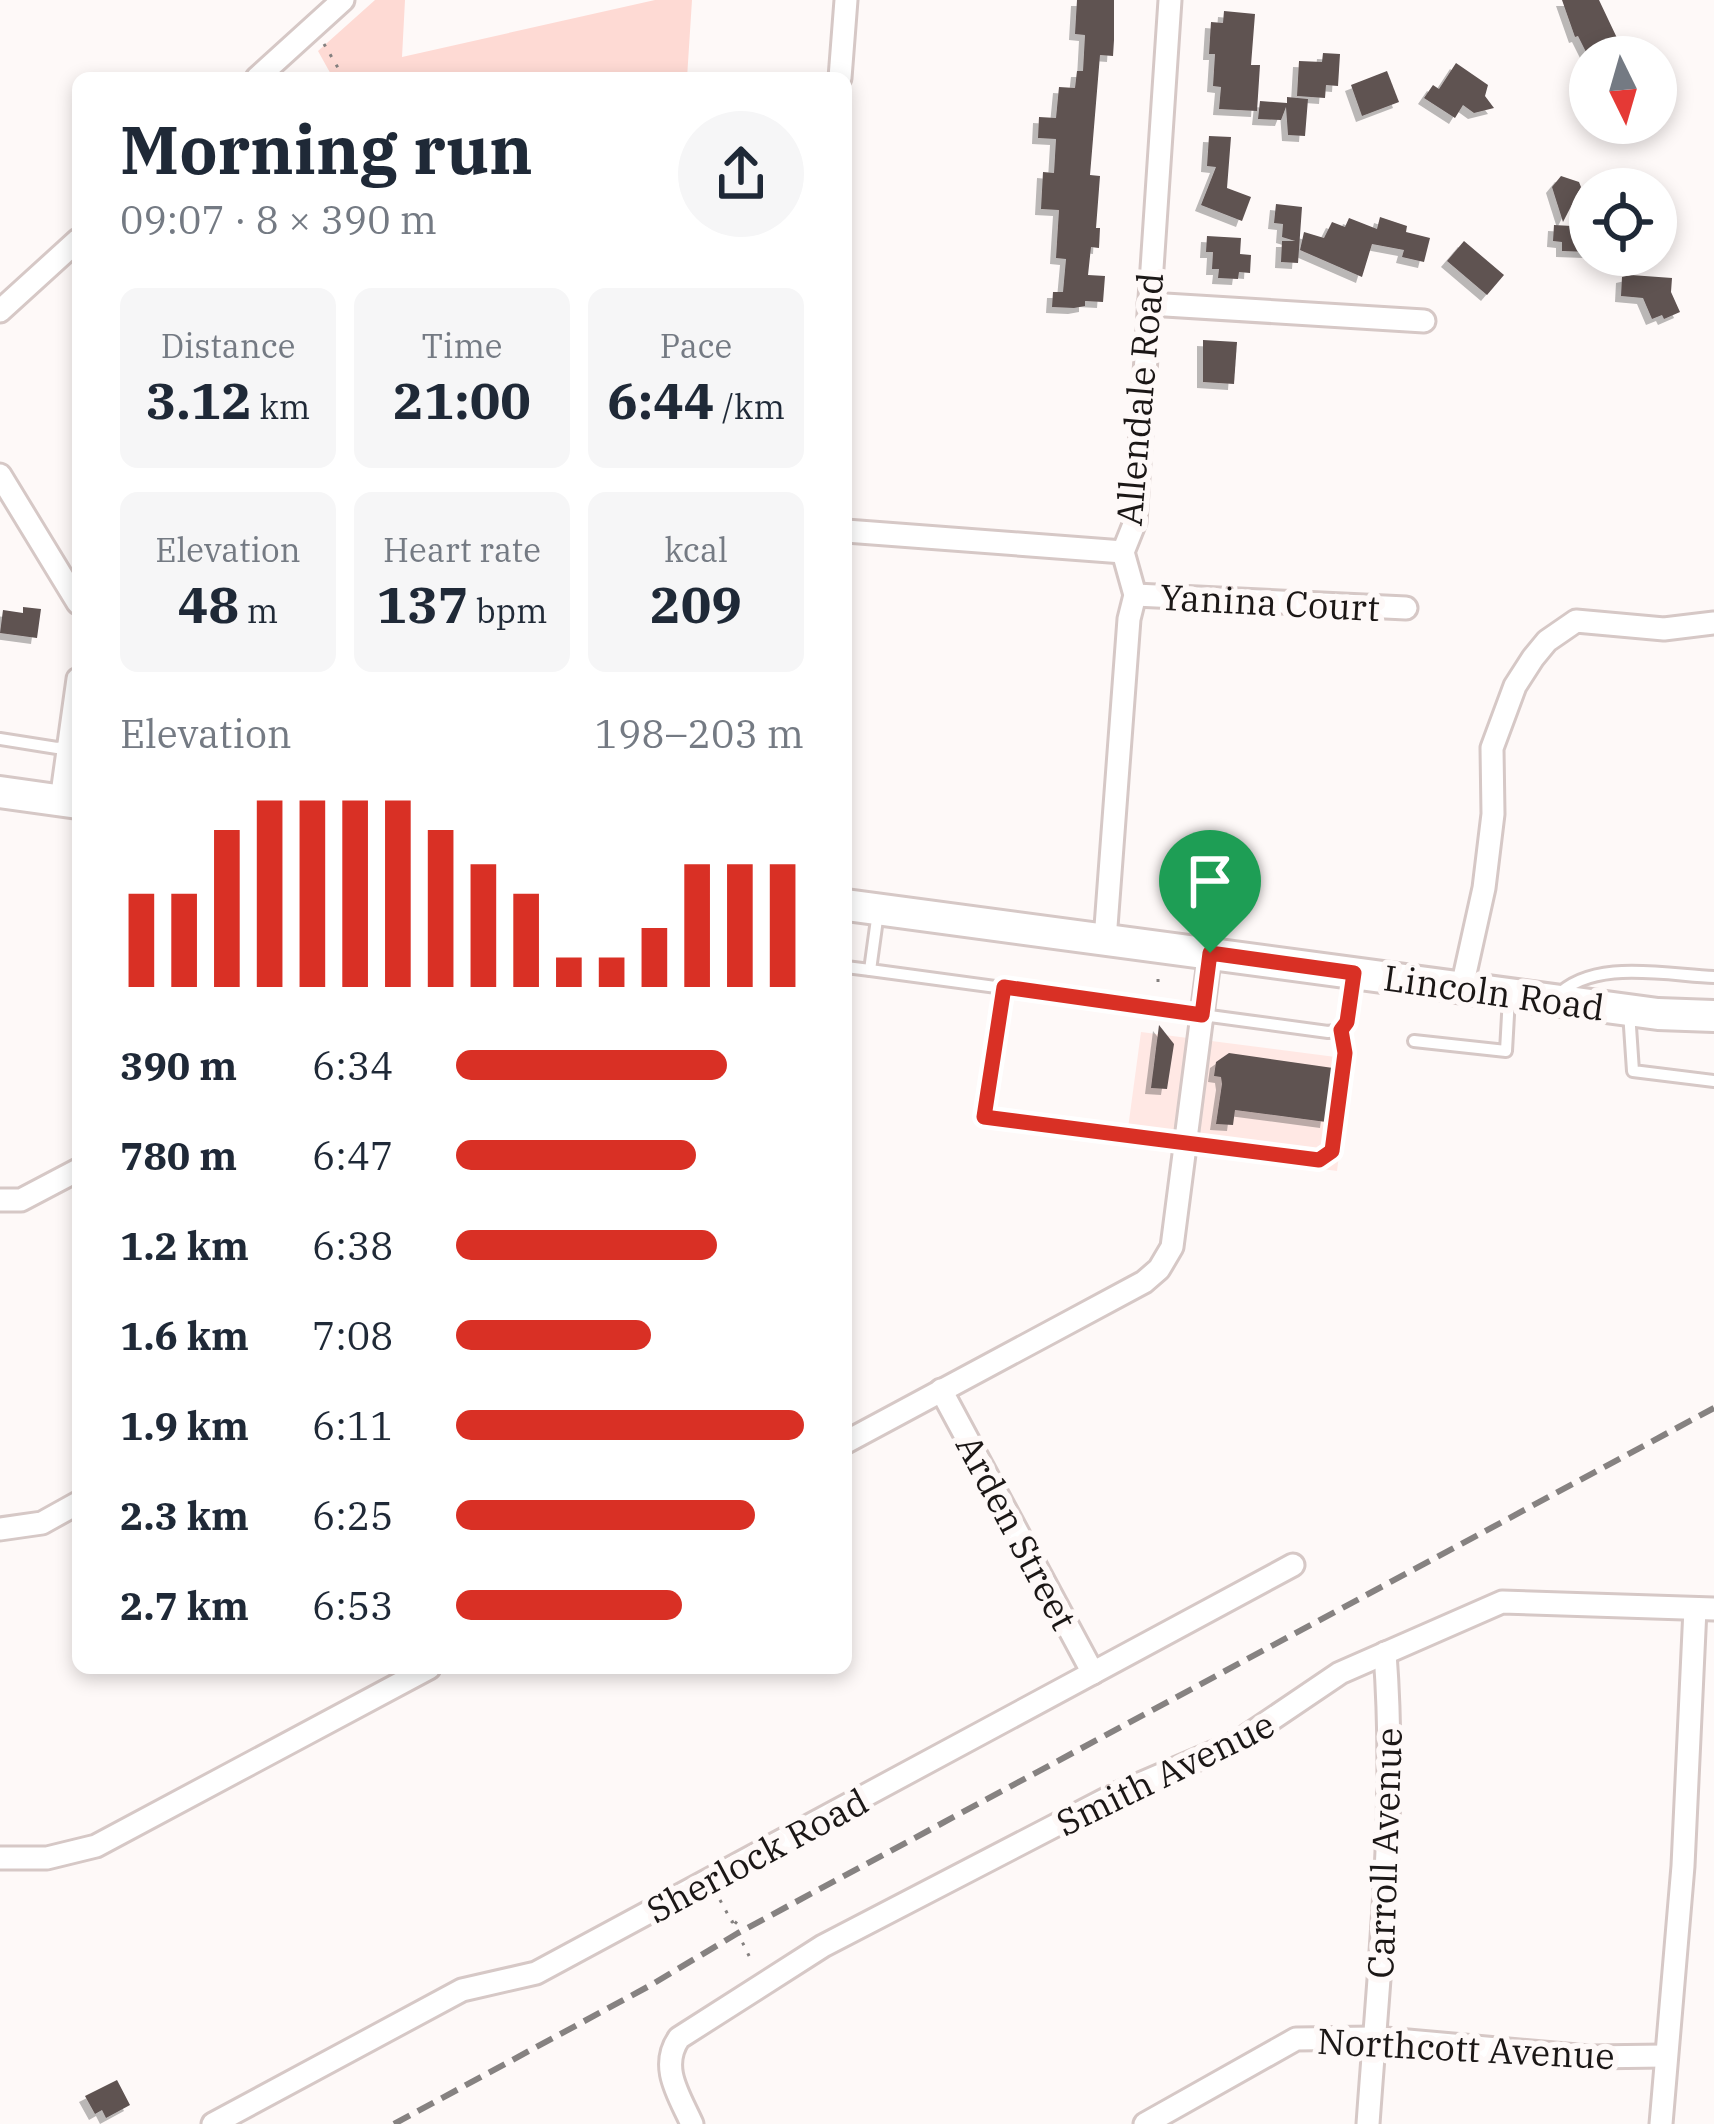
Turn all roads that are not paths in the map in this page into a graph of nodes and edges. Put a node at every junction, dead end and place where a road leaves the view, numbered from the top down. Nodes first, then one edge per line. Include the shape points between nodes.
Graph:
1 (343, 0) edge
2 (846, 0) edge
3 (1170, 0) edge
4 (264, 72) edge
5 (840, 72) edge
6 (72, 245) edge
7 (1148, 304) junction
8 (0, 310) edge
9 (1424, 321) dead end
10 (0, 476) edge
11 (852, 531) edge
12 (1123, 552) junction
13 (72, 593) edge
14 (1135, 596) junction
15 (1406, 608) dead end
16 (1714, 623) edge
17 (0, 739) edge
18 (72, 745) edge
19 (0, 792) edge
20 (69, 802) edge
21 (852, 906) edge
22 (878, 909) junction
23 (1106, 940) junction
24 (1210, 953) junction
25 (852, 968) edge
26 (870, 970) junction
27 (1354, 973) junction
28 (1714, 977) edge
29 (1004, 987) junction
30 (1462, 988) junction
31 (1509, 994) junction
32 (1554, 1000) junction
33 (1629, 1010) junction
34 (1202, 1015) junction
35 (1714, 1016) edge
36 (1341, 1030) junction
37 (1414, 1041) dead end
38 (1714, 1081) edge
39 (1186, 1144) junction
40 (72, 1173) edge
41 (0, 1200) edge
42 (941, 1390) junction
43 (852, 1439) edge
44 (72, 1506) edge
45 (0, 1529) edge
46 (1293, 1565) dead end
47 (1704, 1609) edge
48 (1385, 1653) junction
49 (1094, 1673) junction
50 (418, 1674) edge
51 (0, 1858) edge
52 (1374, 2038) junction
53 (1664, 2056) junction
54 (213, 2124) edge
55 (692, 2124) edge
56 (1145, 2124) edge
57 (1368, 2124) edge
58 (1661, 2124) edge

1 - 4 street
2 - 5 street
3 - 7 street, Allendale Road
6 - 8 street
7 - 9 street
7 - 12 street, Allendale Road via 1135,522
10 - 13 street
11 - 12 street
12 - 14 street, Allendale Road
14 - 15 street, Yanina Court
14 - 23 street, Allendale Road
16 - 30 street via 1664,629 1576,621 1533,658 1492,748 1493,814
17 - 18 lane
18 - 20 street
19 - 20 main road
21 - 22 main road, Lincoln Road
22 - 23 main road, Lincoln Road
22 - 26 lane
23 - 24 main road, Lincoln Road
24 - 27 main road, Lincoln Road
24 - 34 street
25 - 26 lane
26 - 29 lane
27 - 30 main road, Lincoln Road
27 - 36 lane
28 - 32 lane via 1610,973 1566,986
29 - 34 lane
29 - 39 lane via 984,1117
30 - 31 main road, Lincoln Road
31 - 32 main road, Lincoln Road
31 - 37 lane via 1506,1051
32 - 33 main road, Lincoln Road
33 - 35 main road, Lincoln Road
33 - 38 lane via 1634,1071
34 - 36 lane
34 - 39 street
36 - 39 lane via 1332,1151 1319,1160
39 - 42 street via 1172,1247 1159,1269
40 - 41 street via 21,1199
42 - 43 street
42 - 49 street, Arden Street
44 - 45 street via 42,1523
46 - 49 street, Sherlock Road
47 - 48 street, Smith Avenue via 1502,1602
47 - 53 street
48 - 52 street, Carroll Avenue via 1392,1742
48 - 55 street, Smith Avenue via 1340,1673 1238,1742 1114,1795 823,1946 679,2038 669,2072
49 - 54 street, Sherlock Road via 536,1973 462,1990
50 - 51 street via 97,1846
52 - 53 street, Northcott Avenue
52 - 56 street, Northcott Avenue via 1296,2039
52 - 57 street, Carroll Avenue
53 - 58 street

